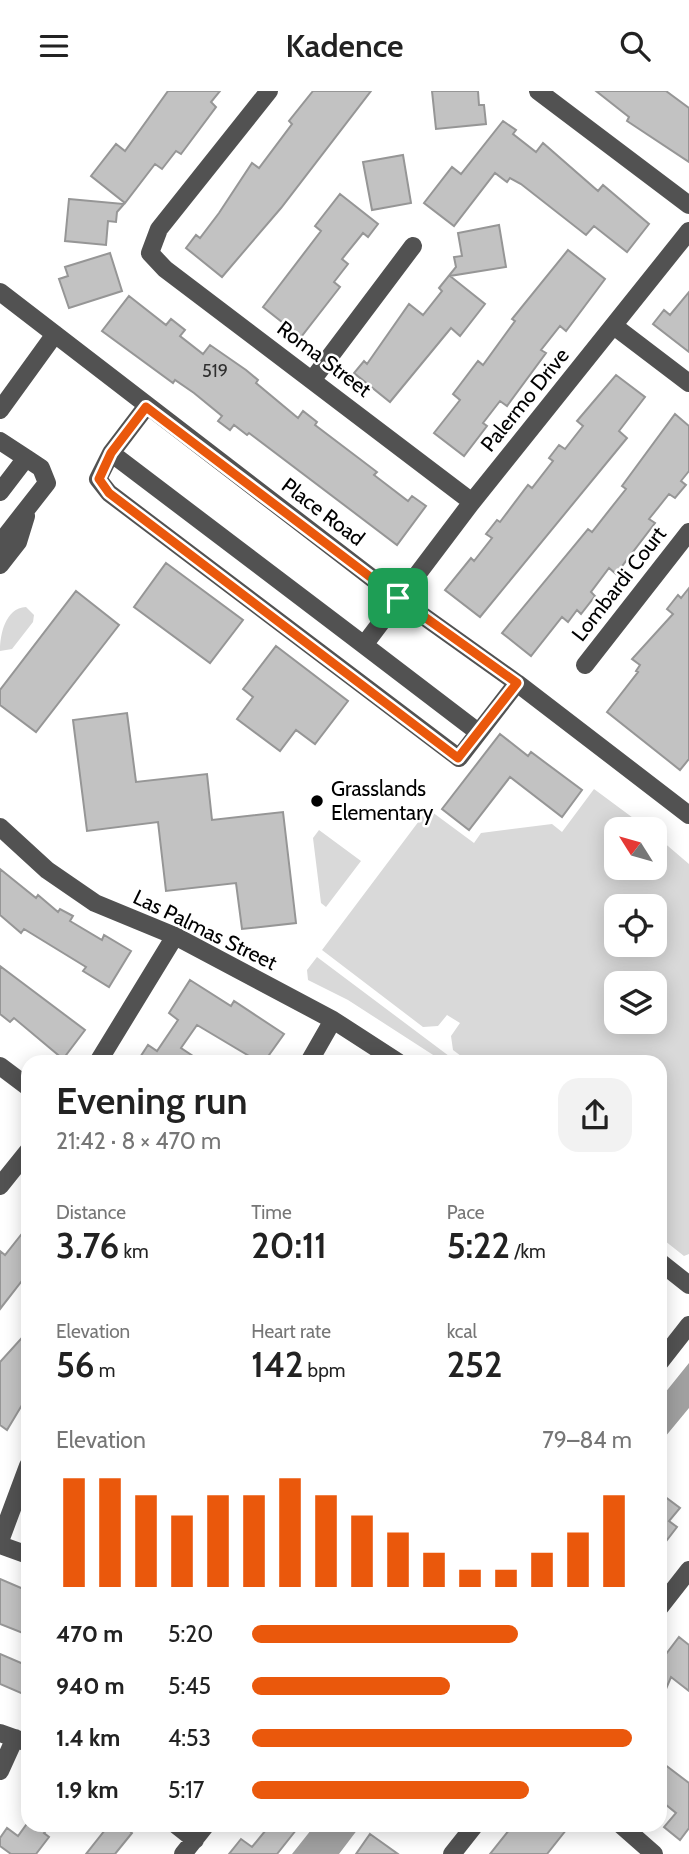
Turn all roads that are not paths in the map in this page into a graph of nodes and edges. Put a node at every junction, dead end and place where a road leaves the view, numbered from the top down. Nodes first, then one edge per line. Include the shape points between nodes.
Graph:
1 (269, 91) edge
2 (538, 91) edge
3 (689, 205) edge
4 (689, 231) edge
5 (413, 246) dead end
6 (0, 292) edge
7 (614, 326) junction
8 (55, 334) junction
9 (313, 379) junction
10 (689, 383) edge
11 (146, 407) junction
12 (0, 410) edge
13 (0, 441) edge
14 (111, 453) junction
15 (26, 458) junction
16 (0, 492) edge
17 (472, 502) junction
18 (29, 505) junction
19 (689, 532) edge
20 (0, 543) edge
21 (0, 565) edge
22 (398, 598) junction
23 (364, 645) junction
24 (584, 665) dead end
25 (517, 683) junction
26 (478, 732) junction
27 (689, 815) edge
28 (0, 827) edge
29 (175, 936) junction
30 (333, 1020) junction
31 (102, 1055) edge
32 (313, 1055) edge
33 (387, 1055) edge
34 (0, 1066) edge
35 (21, 1082) edge
36 (21, 1160) edge
37 (0, 1186) edge
38 (667, 1268) edge
39 (689, 1285) edge
40 (689, 1325) edge
41 (667, 1353) edge
42 (21, 1485) edge
43 (0, 1543) edge
44 (21, 1552) edge
45 (689, 1570) edge
46 (667, 1598) edge
47 (14, 1738) edge
48 (0, 1771) edge
49 (201, 1832) edge
50 (469, 1832) edge
51 (629, 1832) edge
52 (189, 1847) edge
53 (452, 1854) edge
54 (654, 1854) edge

1 - 9 street, Roma Street via 159,229 150,253
2 - 3 street
4 - 7 street, Palermo Drive
5 - 9 street
6 - 8 street, Place Road
7 - 10 street
7 - 17 street, Palermo Drive
8 - 11 street, Place Road
8 - 12 street
9 - 17 street, Roma Street
11 - 14 street
11 - 22 street, Place Road
13 - 15 street
14 - 23 street
14 - 26 street via 99,479 120,501 458,758
15 - 16 street
15 - 18 street via 41,468 47,483
17 - 22 street, Palermo Drive
18 - 20 street
18 - 21 street via 18,542
19 - 24 street, Lombardi Court
22 - 23 street, Palermo Drive
22 - 25 street, Place Road
23 - 26 street
25 - 26 street
25 - 27 street, Place Road
28 - 29 street, Las Palmas Street via 47,870 95,903
29 - 30 street, Las Palmas Street
29 - 31 street
30 - 32 street
30 - 33 street, Las Palmas Street
34 - 35 street
36 - 37 street
38 - 39 street
40 - 41 street
42 - 43 street
43 - 44 street
45 - 46 street
47 - 48 street
49 - 52 street
50 - 53 street
51 - 54 street

